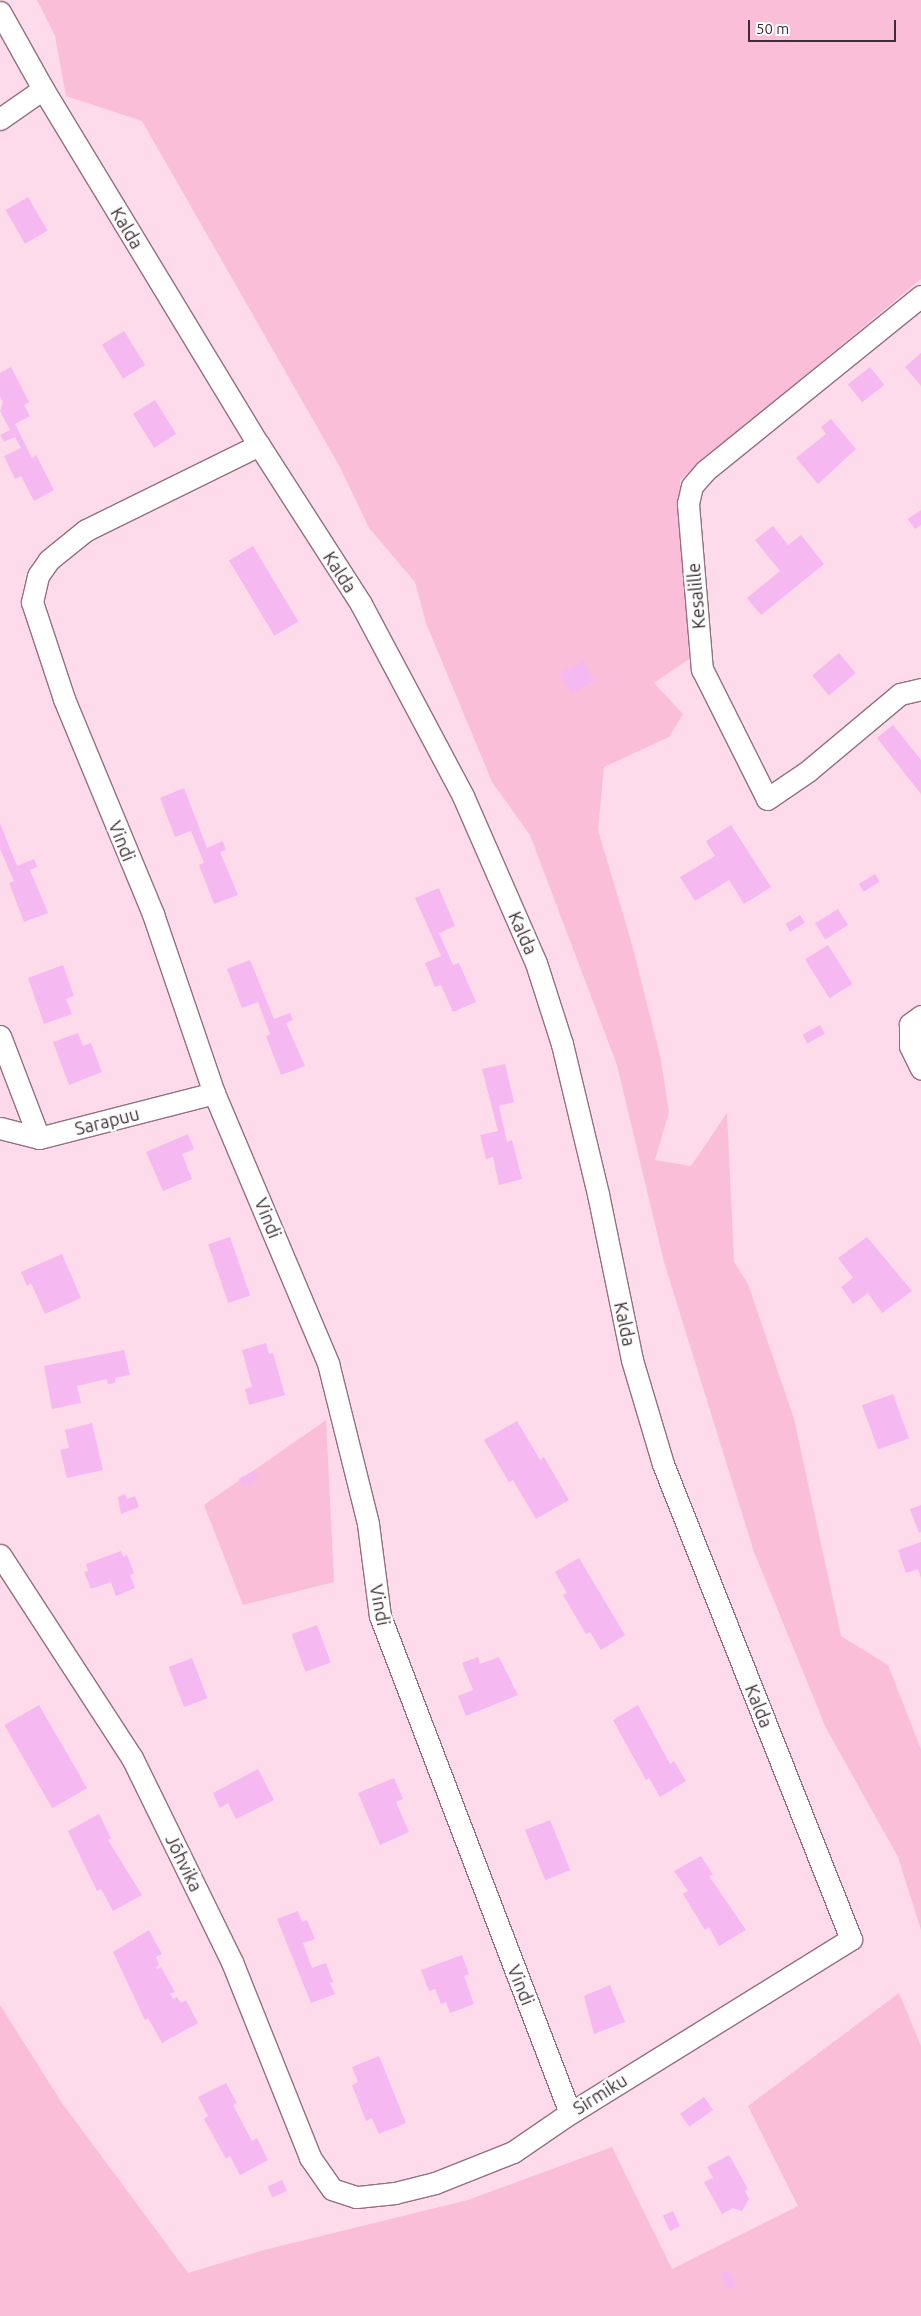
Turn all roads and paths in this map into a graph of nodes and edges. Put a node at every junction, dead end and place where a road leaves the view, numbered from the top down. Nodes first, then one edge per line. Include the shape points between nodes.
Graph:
1 (0, 12) edge
2 (43, 90) junction
3 (0, 119) edge
4 (921, 296) edge
5 (259, 445) junction
6 (921, 689) edge
7 (921, 1016) edge
8 (0, 1036) edge
9 (921, 1069) edge
10 (214, 1093) junction
11 (0, 1128) edge
12 (39, 1138) junction
13 (0, 1555) edge
14 (851, 1939) joint
15 (570, 2113) junction
16 (332, 2190) joint

1 - 2 street, Kalda
2 - 3 street
2 - 5 street, Kalda
4 - 6 street, Kesalille via 705,471 692,486 688,504 702,669 767,798 808,771 900,694
5 - 10 street, Vindi via 86,530 50,560 38,576 32,602 64,699 153,914
5 - 14 street, Kalda via 361,604 449,764 536,963 562,1044 598,1194 632,1360 663,1464
7 - 9 street via 910,1024 910,1046
8 - 12 street
10 - 12 street, Sarapuu
10 - 15 street, Vindi via 328,1363 368,1524 380,1616
11 - 12 street, Sarapuu
13 - 16 street, Jõhvika via 132,1758 232,1962 310,2157
14 - 15 street, Sirmiku
15 - 16 street, Sirmiku via 512,2152 435,2183 395,2193 356,2197

